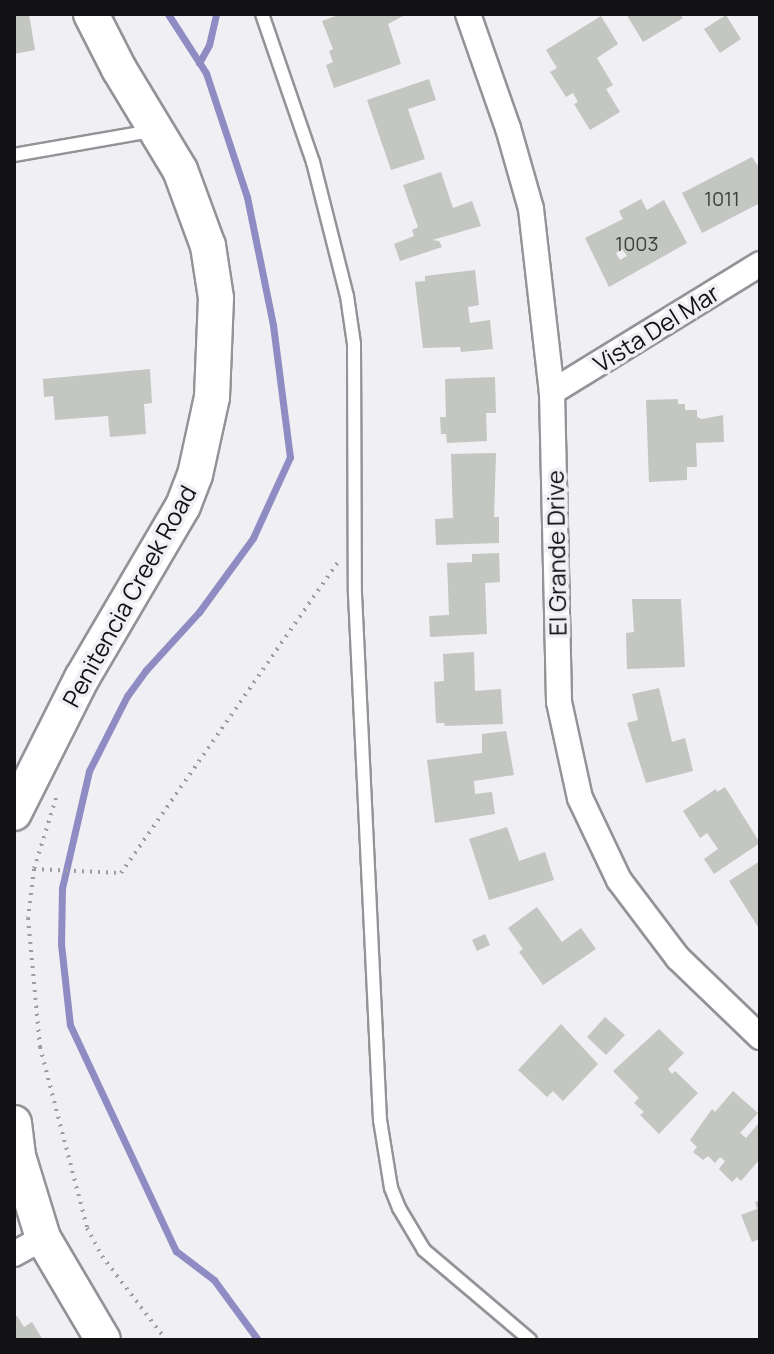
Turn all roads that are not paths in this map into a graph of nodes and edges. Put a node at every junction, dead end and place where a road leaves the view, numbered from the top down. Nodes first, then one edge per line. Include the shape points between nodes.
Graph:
1 (91, 14) edge
2 (262, 14) edge
3 (468, 14) edge
4 (156, 130) junction
5 (14, 155) edge
6 (760, 264) edge
7 (552, 392) junction
8 (14, 813) edge
9 (760, 1037) edge
10 (14, 1123) edge
11 (28, 1246) edge
12 (103, 1340) edge
13 (530, 1340) edge

1 - 4 street, Penitencia Creek Road
2 - 13 lane via 313,162 354,344 354,538 380,1120 391,1188 424,1250
3 - 7 street, El Grande Drive via 531,209
4 - 5 lane
4 - 8 street, Penitencia Creek Road via 180,170 208,246 217,349 204,441 183,506 82,678
6 - 7 street, Vista Del Mar
7 - 9 street, El Grande Drive via 559,702 580,798 619,880 652,925 678,958
10 - 11 street
11 - 12 street

